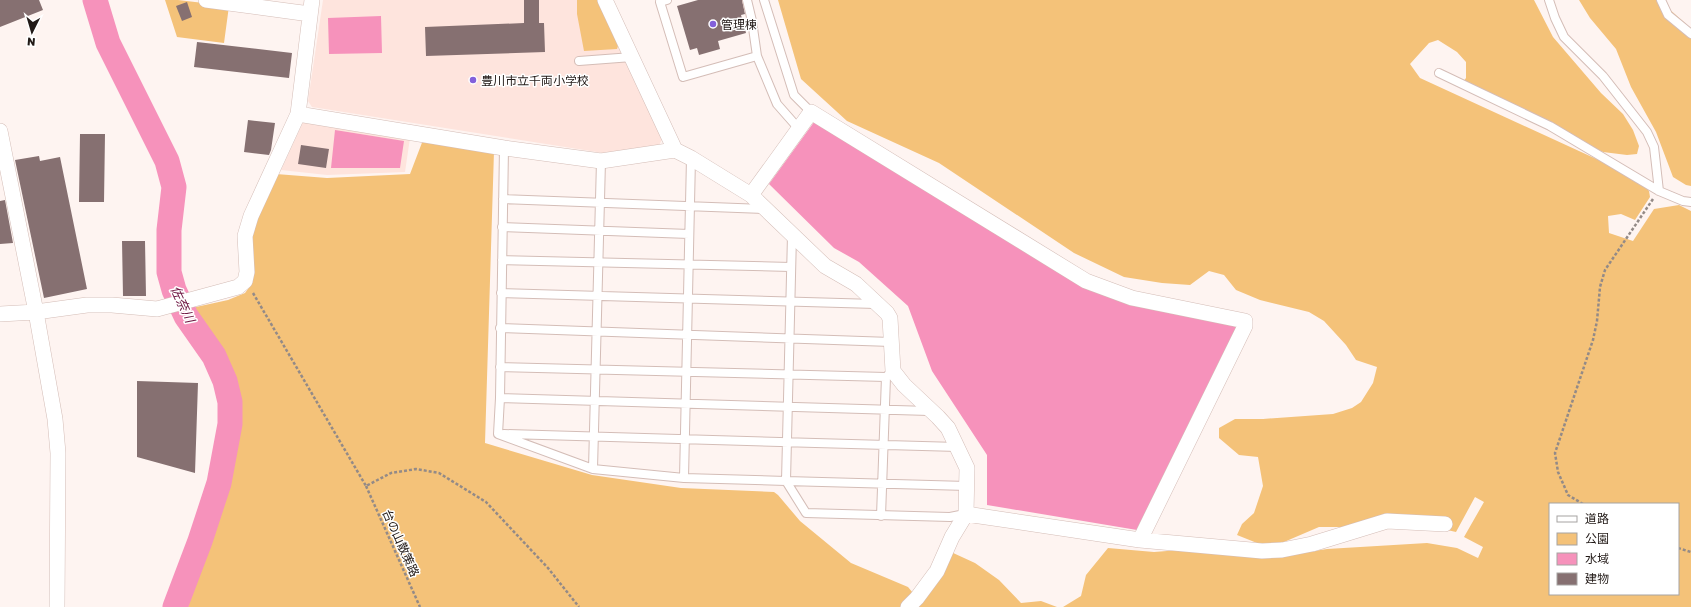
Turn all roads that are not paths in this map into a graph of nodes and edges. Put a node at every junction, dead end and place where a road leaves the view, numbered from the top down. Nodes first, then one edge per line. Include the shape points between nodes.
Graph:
1 (206, 0) edge
2 (605, 0) edge
3 (667, 0) edge
4 (747, 0) edge
5 (764, 0) edge
6 (1549, 0) edge
7 (1661, 0) edge
8 (311, 7) edge
9 (1691, 34) edge
10 (756, 56) junction
11 (632, 57) junction
12 (579, 61) dead end
13 (1439, 73) dead end
14 (811, 112) junction
15 (298, 114) junction
16 (799, 129) junction
17 (0, 131) edge
18 (504, 148) junction
19 (675, 150) junction
20 (691, 158) junction
21 (601, 161) junction
22 (1659, 191) junction
23 (751, 196) junction
24 (503, 199) junction
25 (600, 202) junction
26 (1691, 202) edge
27 (690, 206) junction
28 (766, 209) junction
29 (502, 227) junction
30 (599, 231) junction
31 (689, 234) junction
32 (792, 234) junction
33 (502, 260) junction
34 (598, 262) junction
35 (688, 264) junction
36 (791, 267) junction
37 (501, 293) junction
38 (598, 296) junction
39 (688, 299) junction
40 (790, 302) junction
41 (878, 304) junction
42 (36, 312) junction
43 (0, 314) edge
44 (500, 328) junction
45 (597, 332) junction
46 (687, 335) junction
47 (789, 338) junction
48 (891, 342) junction
49 (500, 367) junction
50 (596, 369) junction
51 (686, 372) junction
52 (788, 374) junction
53 (890, 374) junction
54 (500, 398) junction
55 (595, 401) junction
56 (686, 404) junction
57 (787, 406) junction
58 (885, 409) junction
59 (932, 411) junction
60 (498, 434) junction
61 (594, 436) junction
62 (685, 439) junction
63 (786, 443) junction
64 (883, 446) junction
65 (958, 447) junction
66 (593, 469) junction
67 (684, 478) junction
68 (786, 481) junction
69 (882, 484) junction
70 (967, 486) junction
71 (966, 514) junction
72 (881, 516) junction
73 (1445, 524) dead end
74 (1140, 540) junction
75 (57, 607) edge
76 (908, 607) edge

1 - 8 street
2 - 11 street
3 - 10 lane via 660,2 683,77
4 - 10 lane
5 - 14 lane via 794,95
6 - 22 lane via 1564,37 1603,76 1647,132 1654,147
7 - 9 lane via 1668,15
8 - 15 street
10 - 16 lane via 777,104
11 - 12 lane
11 - 19 street
13 - 22 lane via 1550,126
14 - 16 street
14 - 74 street via 1086,281 1132,298 1245,321 1245,326
15 - 18 street
15 - 42 street via 251,216 245,236 246,281 238,287 166,308 87,305
16 - 23 street
17 - 42 street
18 - 21 street
18 - 24 lane
19 - 20 street
19 - 21 street
20 - 23 street
20 - 27 lane
21 - 25 lane
22 - 26 lane
23 - 28 street
24 - 25 lane
24 - 29 lane
25 - 27 lane
25 - 30 lane
27 - 28 lane
27 - 31 lane
28 - 32 street
29 - 30 lane
29 - 33 lane
30 - 31 lane
30 - 34 lane
31 - 35 lane
32 - 36 lane
32 - 41 street via 825,266 856,284
33 - 34 lane
33 - 37 lane
34 - 35 lane
34 - 38 lane
35 - 36 lane
35 - 39 lane
36 - 40 lane
37 - 38 lane
37 - 44 lane
38 - 39 lane
38 - 45 lane
39 - 40 lane
39 - 46 lane
40 - 41 lane
40 - 47 lane
41 - 48 street via 890,318
42 - 43 street
42 - 75 street via 55,419 58,453
44 - 45 lane
44 - 49 lane
45 - 46 lane
45 - 50 lane
46 - 47 lane
46 - 51 lane
47 - 48 lane
47 - 52 lane
48 - 53 street
49 - 50 lane
49 - 54 lane
50 - 51 lane
50 - 55 lane
51 - 52 lane
51 - 56 lane
52 - 53 lane
52 - 57 lane
53 - 58 lane
53 - 59 street
54 - 55 lane
54 - 60 lane
55 - 56 lane
55 - 61 lane
56 - 57 lane
56 - 62 lane
57 - 58 lane
57 - 63 lane
58 - 59 lane
58 - 64 lane
59 - 65 street via 948,428
60 - 61 lane
60 - 66 lane
61 - 62 lane
61 - 66 lane
62 - 63 lane
62 - 67 lane
63 - 64 lane
63 - 68 lane
64 - 65 lane
64 - 69 lane
65 - 70 street via 967,468
66 - 67 lane
67 - 68 lane
68 - 69 lane
68 - 72 lane via 806,513
69 - 70 lane
69 - 72 lane
70 - 71 street
71 - 72 lane via 950,517
71 - 74 street
71 - 76 street via 952,537 937,571
73 - 74 street via 1387,521 1312,544 1282,550 1262,551

